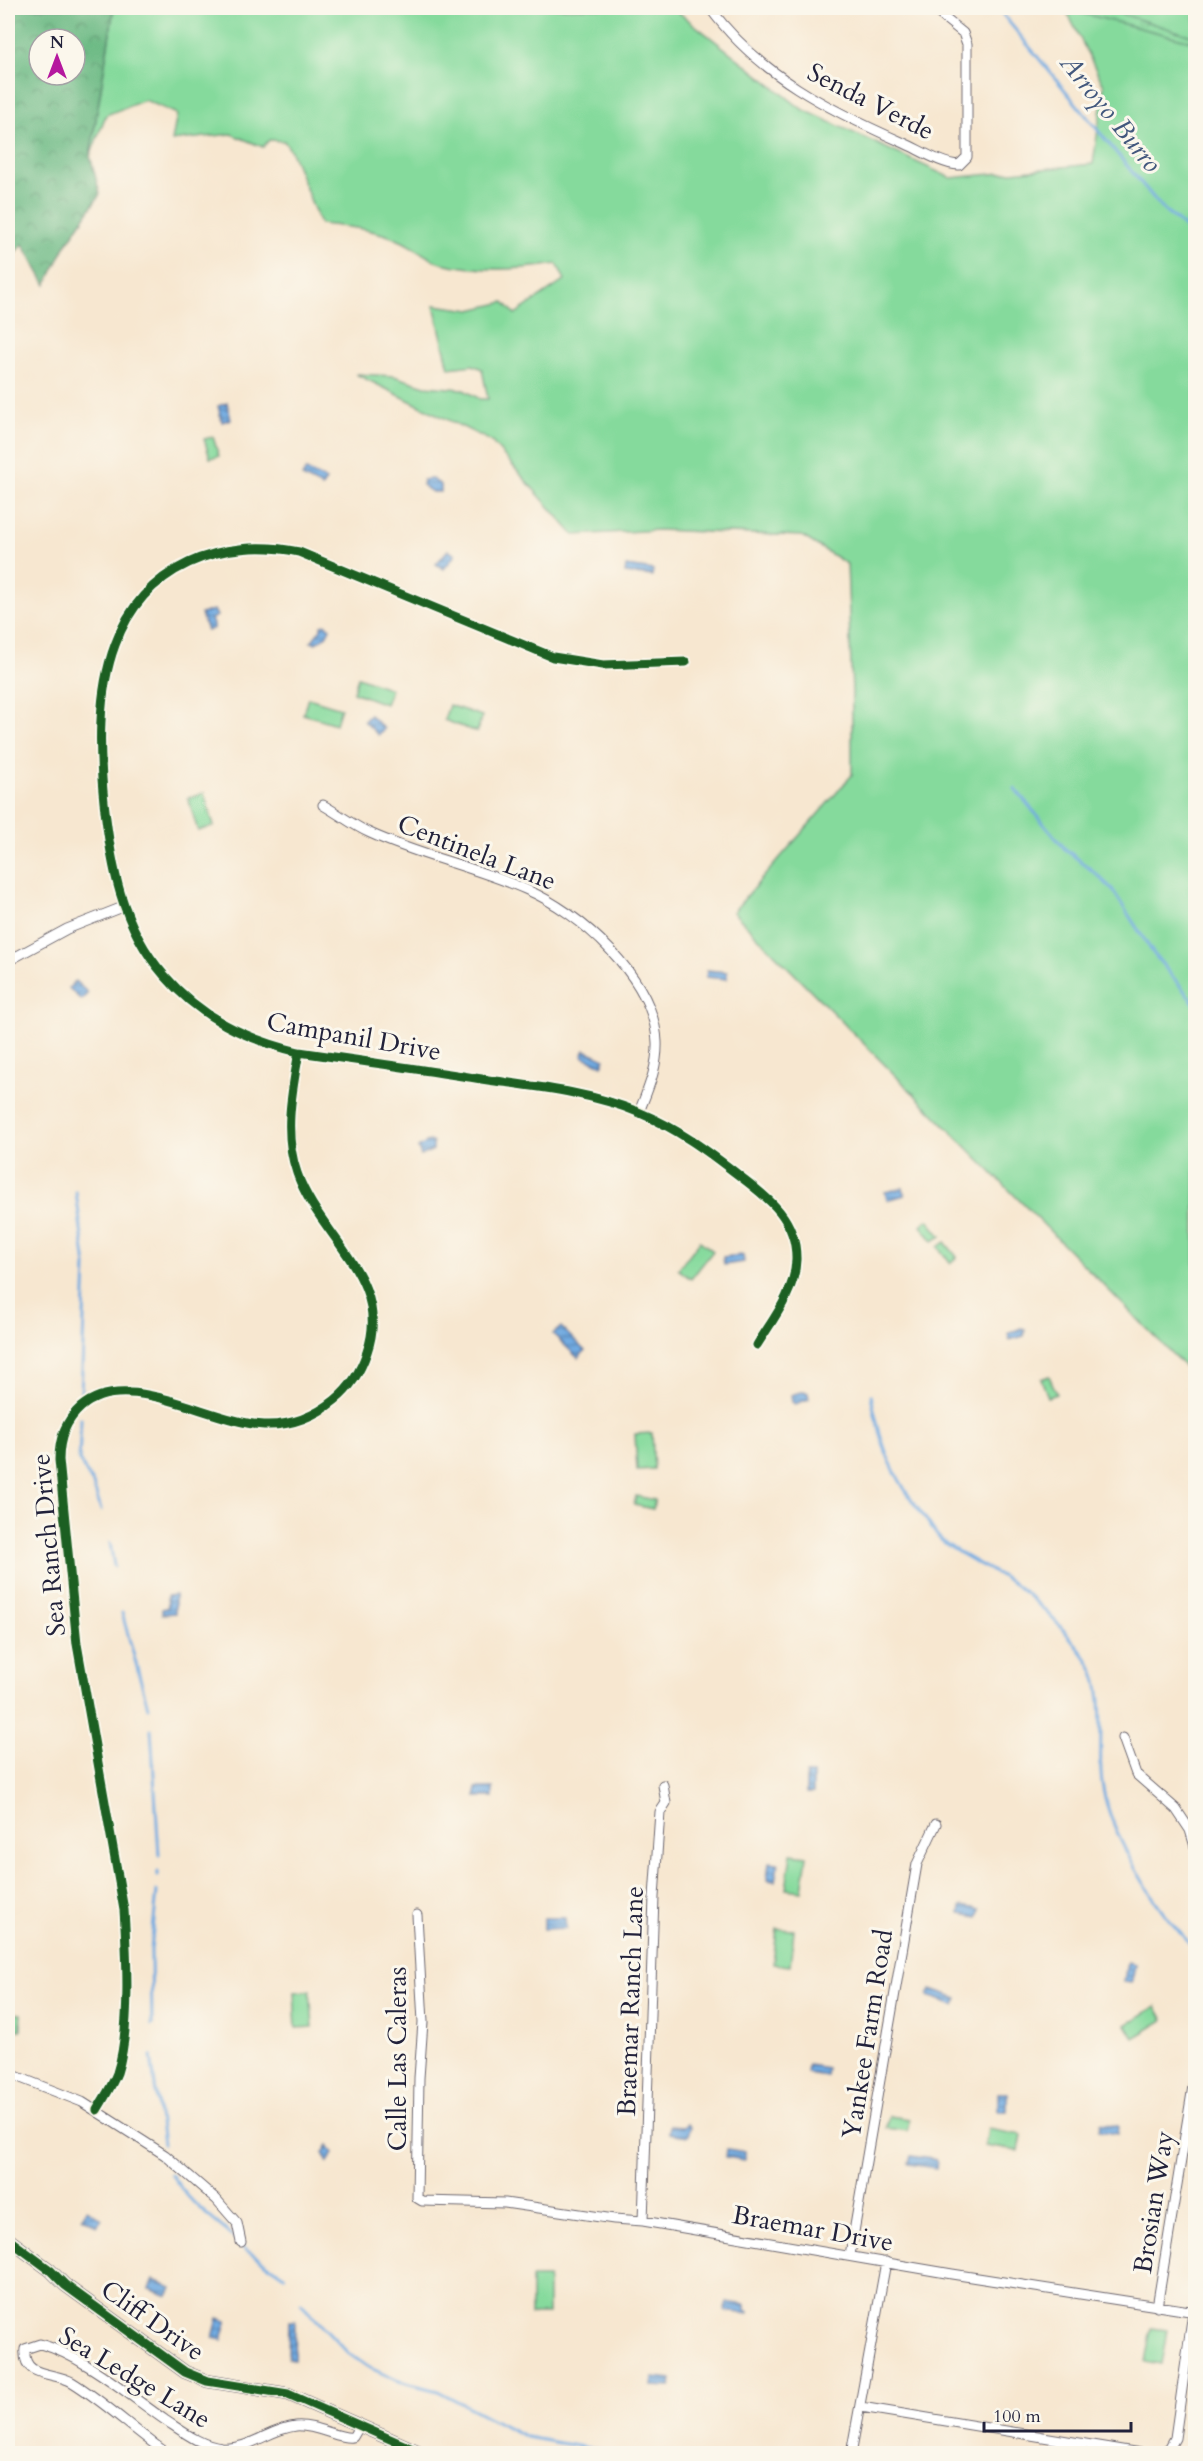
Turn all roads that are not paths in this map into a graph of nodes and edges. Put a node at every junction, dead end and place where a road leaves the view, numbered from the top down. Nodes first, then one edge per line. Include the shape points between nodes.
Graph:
1 (710, 8) edge
2 (932, 8) edge
3 (686, 662) dead end
4 (323, 805) dead end
5 (123, 907) junction
6 (8, 961) edge
7 (299, 1052) junction
8 (639, 1112) junction
9 (757, 1345) dead end
10 (1123, 1738) dead end
11 (663, 1785) dead end
12 (936, 1824) dead end
13 (1196, 1850) edge
14 (417, 1915) dead end
15 (1196, 2068) edge
16 (8, 2073) edge
17 (97, 2110) junction
18 (422, 2200) joint
19 (643, 2221) junction
20 (8, 2239) edge
21 (241, 2242) dead end
22 (850, 2255) junction
23 (886, 2262) junction
24 (1157, 2307) junction
25 (1194, 2312) edge
26 (861, 2407) junction
27 (360, 2425) junction
28 (168, 2454) edge
29 (424, 2454) edge
30 (851, 2454) edge
31 (1146, 2454) edge
32 (1162, 2454) edge

1 - 2 street, Senda Verde via 748,51 816,102 954,165 963,163 967,157 968,44 963,33
3 - 5 street, Campanil Drive via 603,665 553,657 299,552 246,547 188,562 140,601 121,630 111,658 103,710 102,785 110,854
4 - 8 street, Centinela Lane via 370,833 525,888 565,911 593,934 638,986 653,1020 657,1043 654,1072
5 - 6 street via 67,929
5 - 7 street, Campanil Drive via 154,963 192,1003 227,1028
7 - 8 street, Campanil Drive via 557,1090
7 - 17 street, Sea Ranch Drive via 290,1123 294,1163 309,1198 363,1279 371,1305 368,1348 355,1378 324,1408 295,1422 279,1424 246,1423 132,1392 99,1395 71,1418 59,1446 77,1644 125,1932 125,2028 120,2060
8 - 9 street, Campanil Drive via 698,1144 766,1196 787,1221 796,1248 793,1280
10 - 13 street via 1136,1774 1176,1809 1190,1830
11 - 19 street, Braemar Ranch Lane via 666,1803 660,1812 654,1897
12 - 22 street, Yankee Farm Road via 917,1864
14 - 18 street, Calle Las Caleras via 423,2022 418,2078 417,2198
15 - 24 street, Brosian Way
16 - 17 street
17 - 21 street via 151,2144 191,2176 237,2223
18 - 19 street, Braemar Drive via 505,2203
19 - 22 street, Braemar Drive
20 - 27 street, Cliff Drive via 185,2372 207,2381 288,2394
22 - 23 street, Braemar Drive
23 - 24 street, Braemar Drive
23 - 26 street
24 - 25 street, Braemar Drive
25 - 32 street via 1175,2438
26 - 30 street
26 - 31 street
27 - 28 street, Sea Ledge Lane via 348,2438 298,2425 246,2445 211,2446 172,2425 73,2358 40,2344 25,2349 25,2360 33,2370 72,2382
27 - 29 street, Cliff Drive

